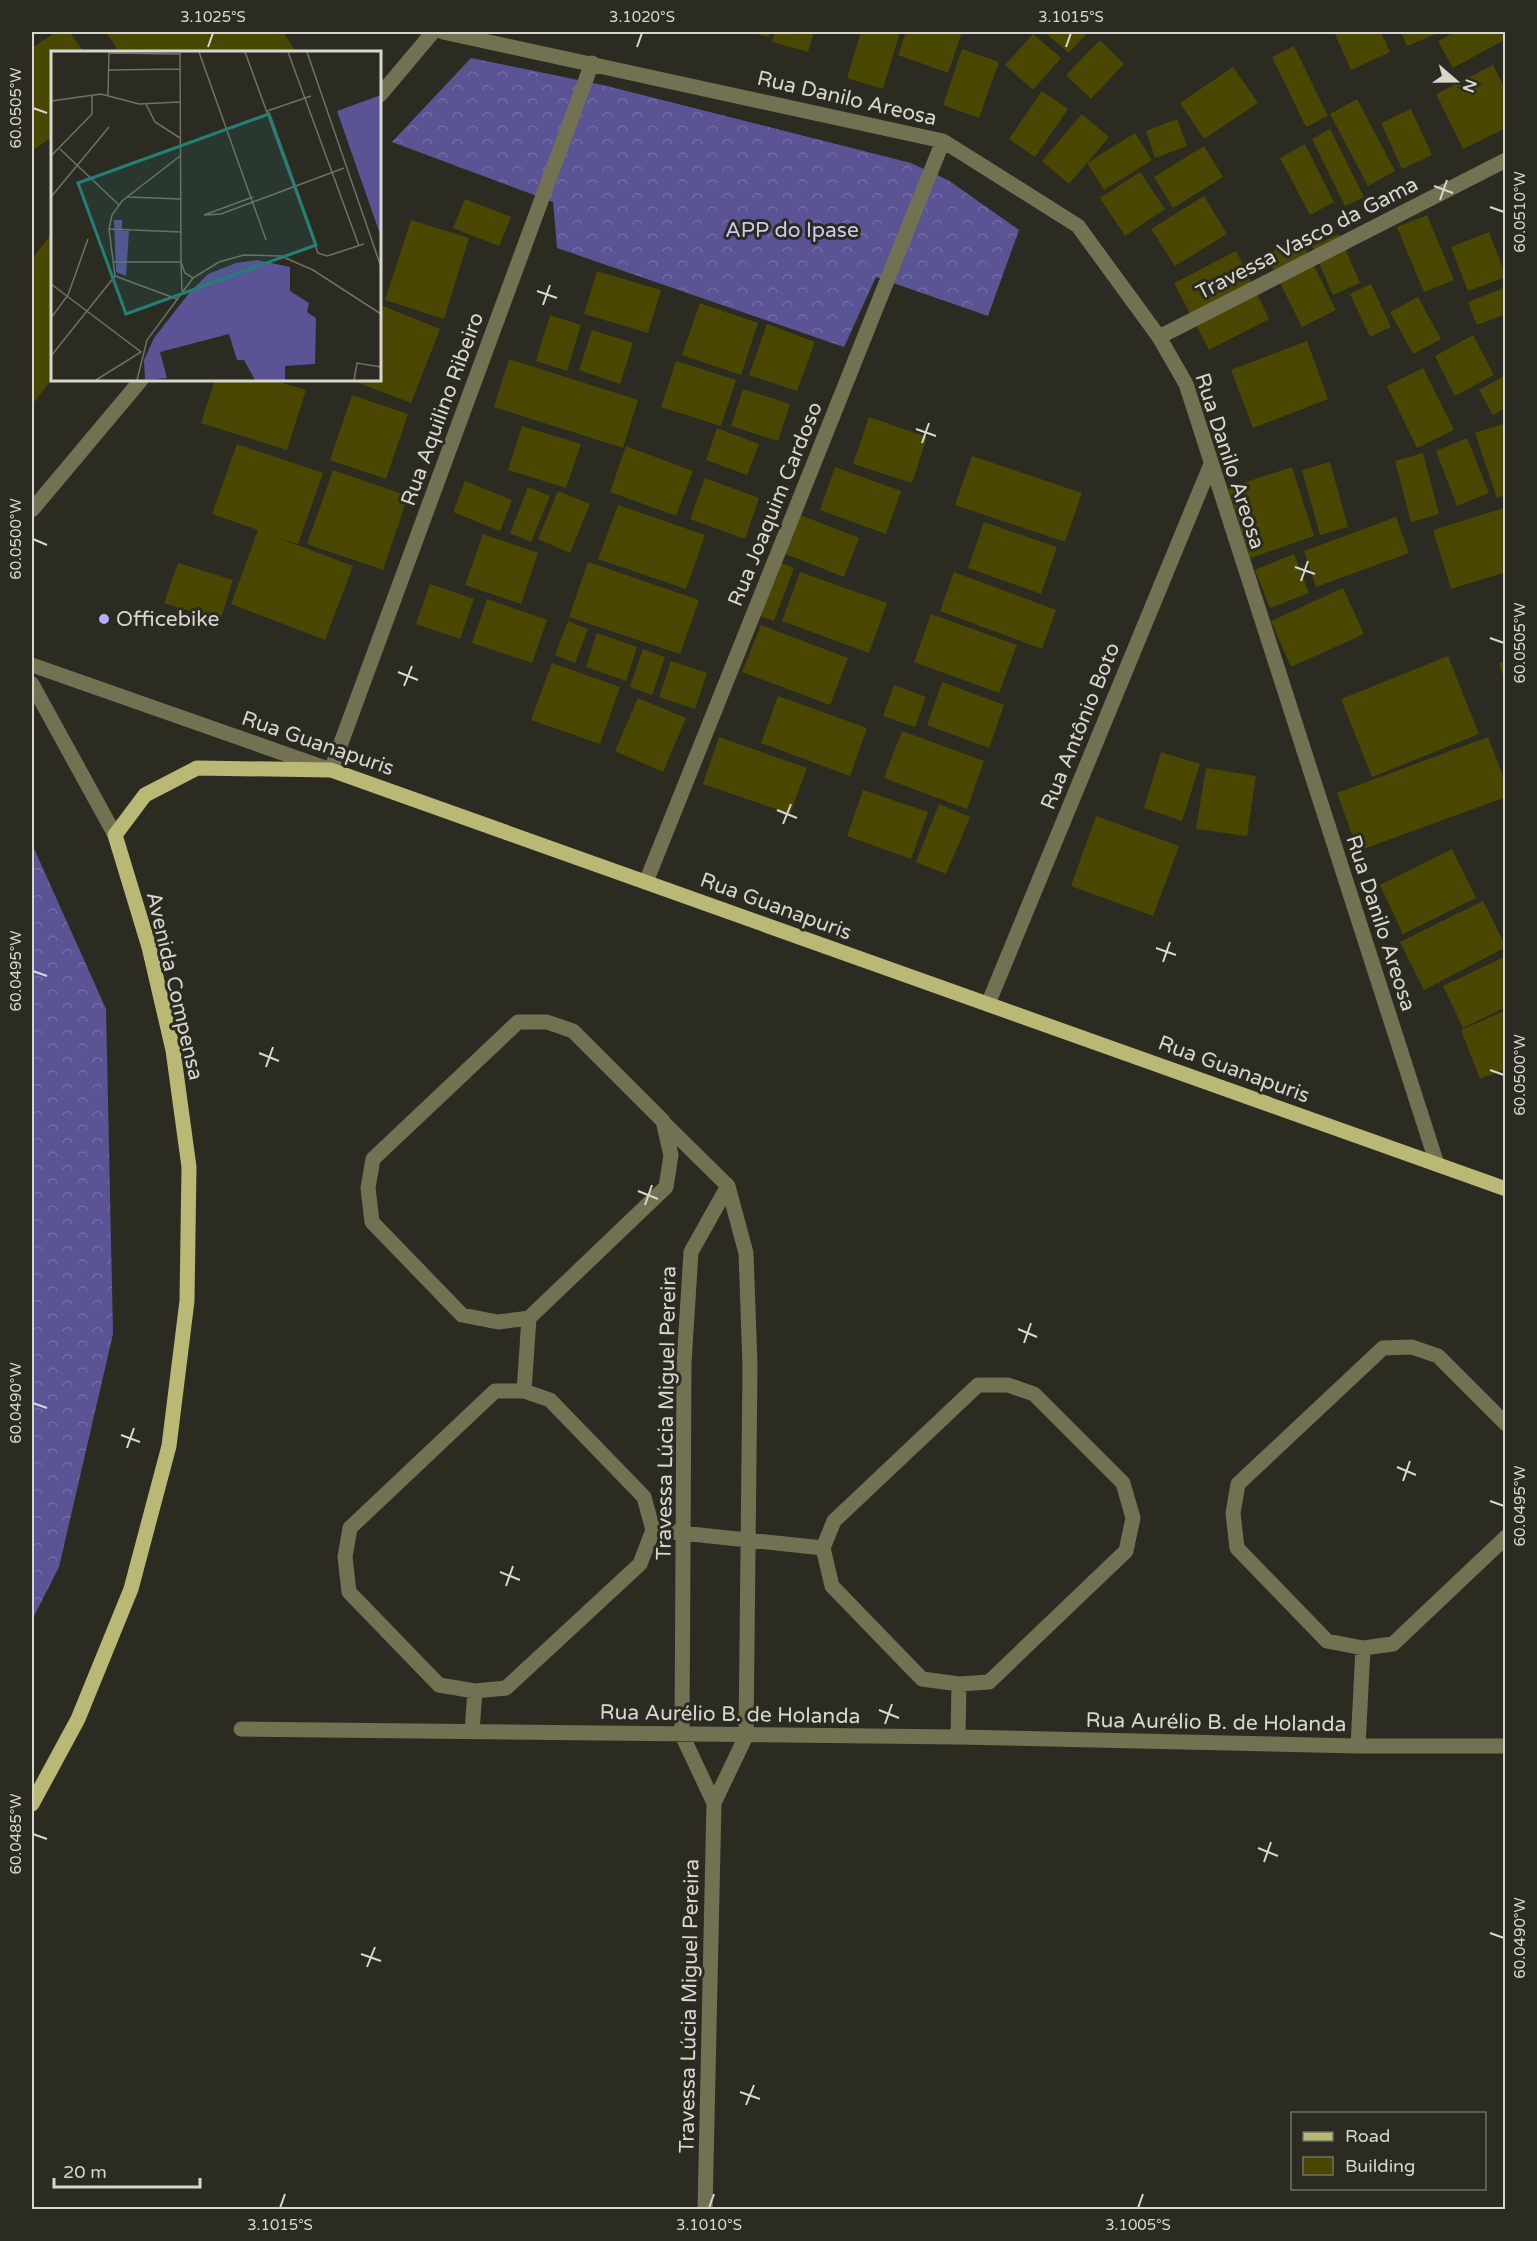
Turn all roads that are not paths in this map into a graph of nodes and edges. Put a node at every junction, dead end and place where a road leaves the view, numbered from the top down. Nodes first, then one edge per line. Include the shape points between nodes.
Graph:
1 (433, 32) edge
2 (443, 32) edge
3 (592, 63) junction
4 (381, 94) edge
5 (943, 141) junction
6 (1506, 159) edge
7 (1159, 337) junction
8 (140, 381) edge
9 (1211, 464) junction
10 (32, 510) edge
11 (32, 665) edge
12 (32, 684) edge
13 (331, 770) junction
14 (115, 835) junction
15 (646, 882) junction
16 (988, 1005) junction
17 (663, 1121) junction
18 (1437, 1164) junction
19 (728, 1186) junction
20 (1506, 1189) edge
21 (529, 1318) junction
22 (524, 1390) junction
23 (1506, 1424) edge
24 (653, 1530) junction
25 (683, 1533) junction
26 (1506, 1537) edge
27 (749, 1540) junction
28 (823, 1548) junction
29 (1363, 1648) junction
30 (959, 1684) junction
31 (475, 1691) junction
32 (241, 1729) dead end
33 (472, 1731) junction
34 (682, 1735) junction
35 (746, 1736) junction
36 (958, 1737) junction
37 (1358, 1746) junction
38 (1506, 1746) edge
39 (714, 1803) junction
40 (32, 1804) edge
41 (705, 2210) edge

1 - 4 street
2 - 3 street, Rua Danilo Areosa
3 - 5 street, Rua Danilo Areosa
3 - 13 street, Rua Aquilino Ribeiro
5 - 7 street, Rua Danilo Areosa via 1078,226
5 - 15 street, Rua Joaquim Cardoso
6 - 7 street, Travessa Vasco da Gama
7 - 9 street, Rua Danilo Areosa via 1186,384
8 - 10 street
9 - 16 street, Rua Antônio Boto
9 - 18 street, Rua Danilo Areosa
11 - 13 street, Rua Guanapuris
12 - 14 street, Avenida Compensa
13 - 14 main road via 197,768 145,795
13 - 15 main road, Rua Guanapuris
14 - 40 main road, Avenida Compensa via 173,1050 189,1167 187,1301 169,1446 131,1589 78,1719
15 - 16 main road, Rua Guanapuris
16 - 18 main road, Rua Guanapuris
17 - 19 street
17 - 21 street via 671,1155 666,1188
17 - 21 street via 573,1031 547,1022 518,1022 373,1159 368,1188 372,1222 462,1315 498,1322
18 - 20 main road, Rua Guanapuris
19 - 25 street, Travessa Lúcia Miguel Pereira via 691,1252 684,1363
19 - 27 street, Travessa Lúcia Miguel Pereira via 746,1253
21 - 22 street
22 - 24 street via 550,1400 644,1497
22 - 31 street via 495,1391 350,1528 345,1557 349,1592 439,1685
23 - 29 street via 1438,1356 1412,1347 1383,1347 1238,1484 1233,1513 1237,1548 1327,1641
24 - 25 street
24 - 31 street via 640,1564 506,1688
25 - 27 street
25 - 34 street, Travessa Lúcia Miguel Pereira
26 - 29 street via 1393,1644
27 - 28 street
27 - 35 street, Travessa Lúcia Miguel Pereira
28 - 30 street via 832,1586 922,1679
28 - 30 street via 834,1521 978,1385 1008,1384 1034,1394 1123,1483 1133,1518 1126,1551 989,1682
29 - 37 street
30 - 36 street
31 - 33 street
32 - 33 street, Rua Aurélio B. de Holanda
33 - 34 street, Rua Aurélio B. de Holanda
34 - 35 street, Rua Aurélio B. de Holanda
34 - 39 street, Travessa Lúcia Miguel Pereira
35 - 36 street, Rua Aurélio B. de Holanda
35 - 39 street, Travessa Lúcia Miguel Pereira
36 - 37 street, Rua Aurélio B. de Holanda
37 - 38 street, Rua Aurélio B. de Holanda
39 - 41 street, Travessa Lúcia Miguel Pereira

